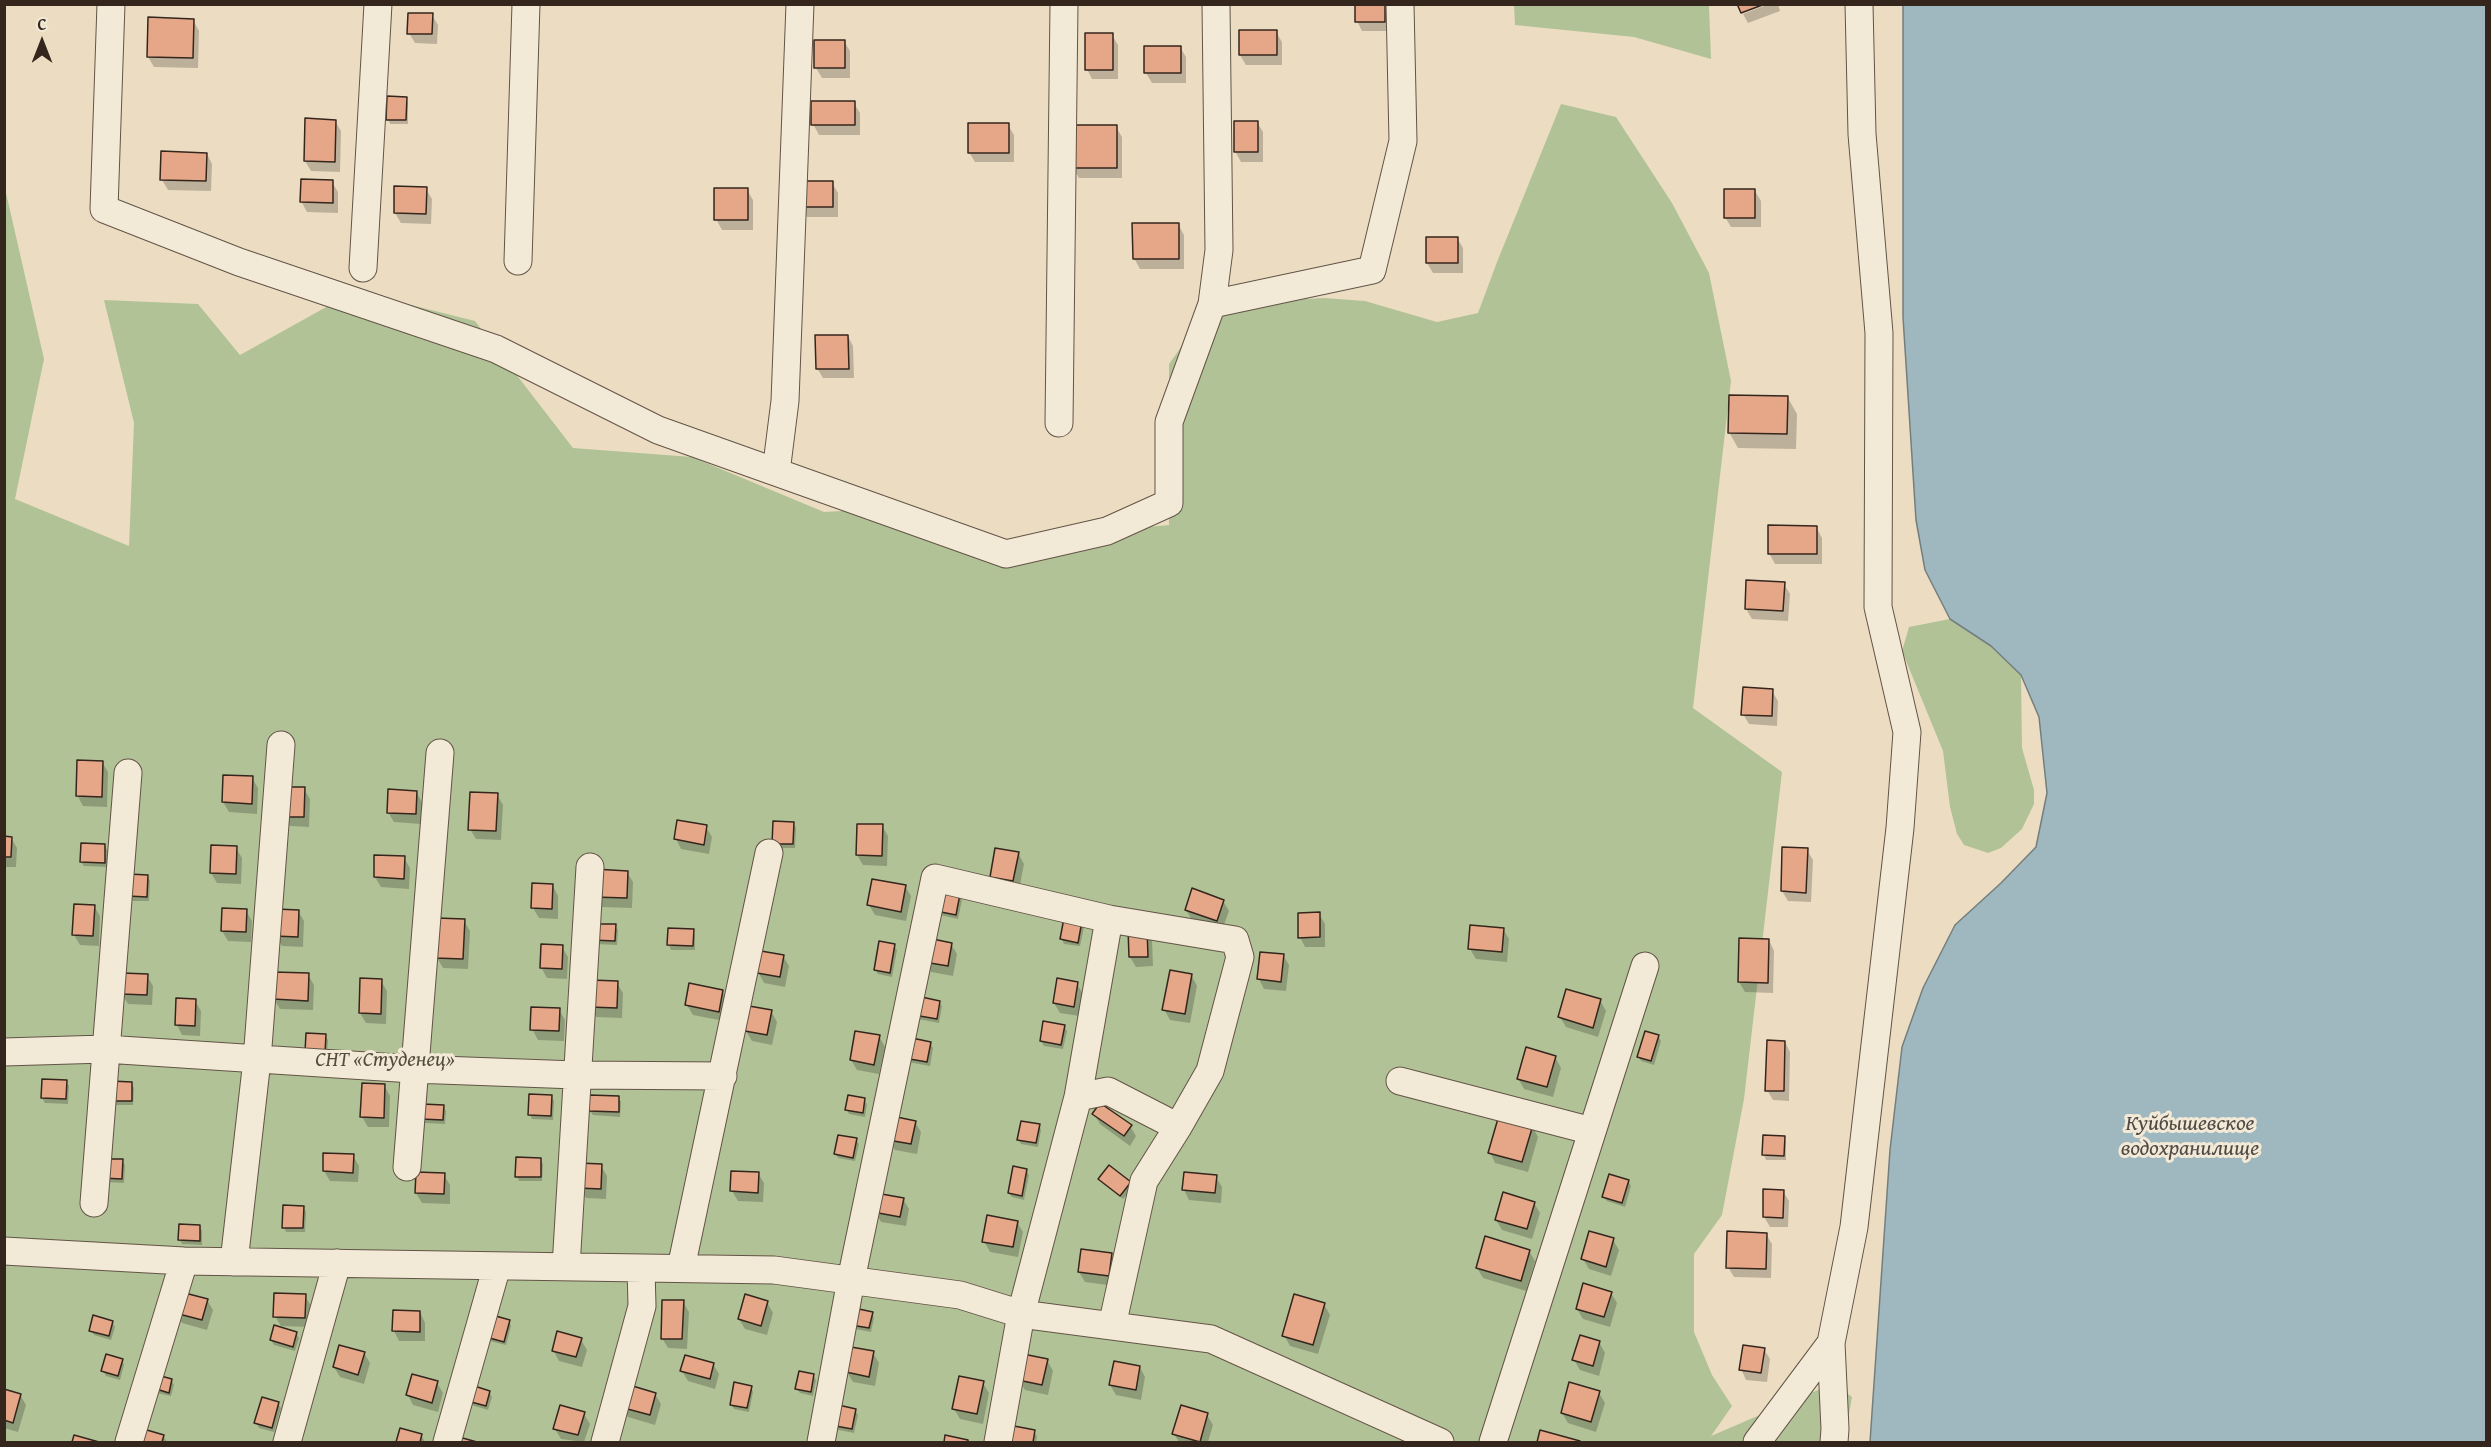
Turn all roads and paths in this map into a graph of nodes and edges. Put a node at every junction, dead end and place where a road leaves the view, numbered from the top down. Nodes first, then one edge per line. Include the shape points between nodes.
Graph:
1 (111, 4) edge
2 (378, 4) edge
3 (526, 4) edge
4 (800, 4) edge
5 (1064, 4) edge
6 (1216, 4) edge
7 (1400, 4) edge
8 (1859, 4) edge
9 (518, 261) dead end
10 (363, 268) dead end
11 (1212, 304) junction
12 (1059, 423) dead end
13 (776, 472) junction
14 (281, 745) dead end
15 (440, 753) dead end
16 (128, 772) dead end
17 (769, 853) dead end
18 (590, 867) dead end
19 (1109, 919) junction
20 (1645, 966) dead end
21 (105, 1049) junction
22 (4, 1052) edge
23 (257, 1060) junction
24 (413, 1069) junction
25 (576, 1075) junction
26 (723, 1076) junction
27 (1400, 1081) dead end
28 (1078, 1097) junction
29 (1178, 1127) junction
30 (1592, 1131) junction
31 (407, 1167) dead end
32 (94, 1203) dead end
33 (6, 1256) edge
34 (184, 1261) junction
35 (234, 1262) junction
36 (337, 1263) junction
37 (497, 1266) junction
38 (566, 1267) junction
39 (641, 1268) junction
40 (681, 1268) junction
41 (851, 1280) junction
42 (1021, 1314) junction
43 (1112, 1326) junction
44 (1831, 1343) junction
45 (129, 1443) edge
46 (287, 1443) edge
47 (447, 1443) edge
48 (605, 1443) edge
49 (821, 1443) edge
50 (998, 1443) edge
51 (1440, 1443) edge
52 (1493, 1443) edge
53 (1757, 1443) edge
54 (1834, 1443) edge

1 - 13 street via 104,209 239,262 496,349 658,430
2 - 10 street
3 - 9 street
4 - 13 street via 785,401
5 - 12 street
6 - 11 street via 1219,250
7 - 11 street via 1402,141 1372,270
8 - 44 street via 1862,134 1879,333 1878,607 1906,732 1900,828 1854,1227
11 - 13 street via 1169,422 1169,503 1107,531 1006,554
14 - 23 street
15 - 24 street
16 - 21 street
17 - 26 street
18 - 25 street
19 - 28 street
19 - 29 street via 1235,940 1240,957 1210,1071
19 - 41 street via 935,878
20 - 30 street
21 - 22 street
21 - 23 street
21 - 32 street
23 - 24 street
23 - 35 street
24 - 25 street
24 - 31 street
25 - 26 street
25 - 38 street
26 - 40 street
27 - 30 street
28 - 29 street via 1108,1091
28 - 42 street
29 - 43 street via 1144,1181
30 - 52 street
33 - 34 street
34 - 35 street
34 - 45 street
35 - 36 street
36 - 37 street
36 - 46 street
37 - 38 street
37 - 47 street
38 - 39 street
39 - 40 street
39 - 48 street via 642,1306
40 - 41 street via 774,1270
41 - 42 street via 960,1295
41 - 49 street
42 - 43 street
42 - 50 street
43 - 51 street via 1211,1339
44 - 53 street
44 - 54 street

